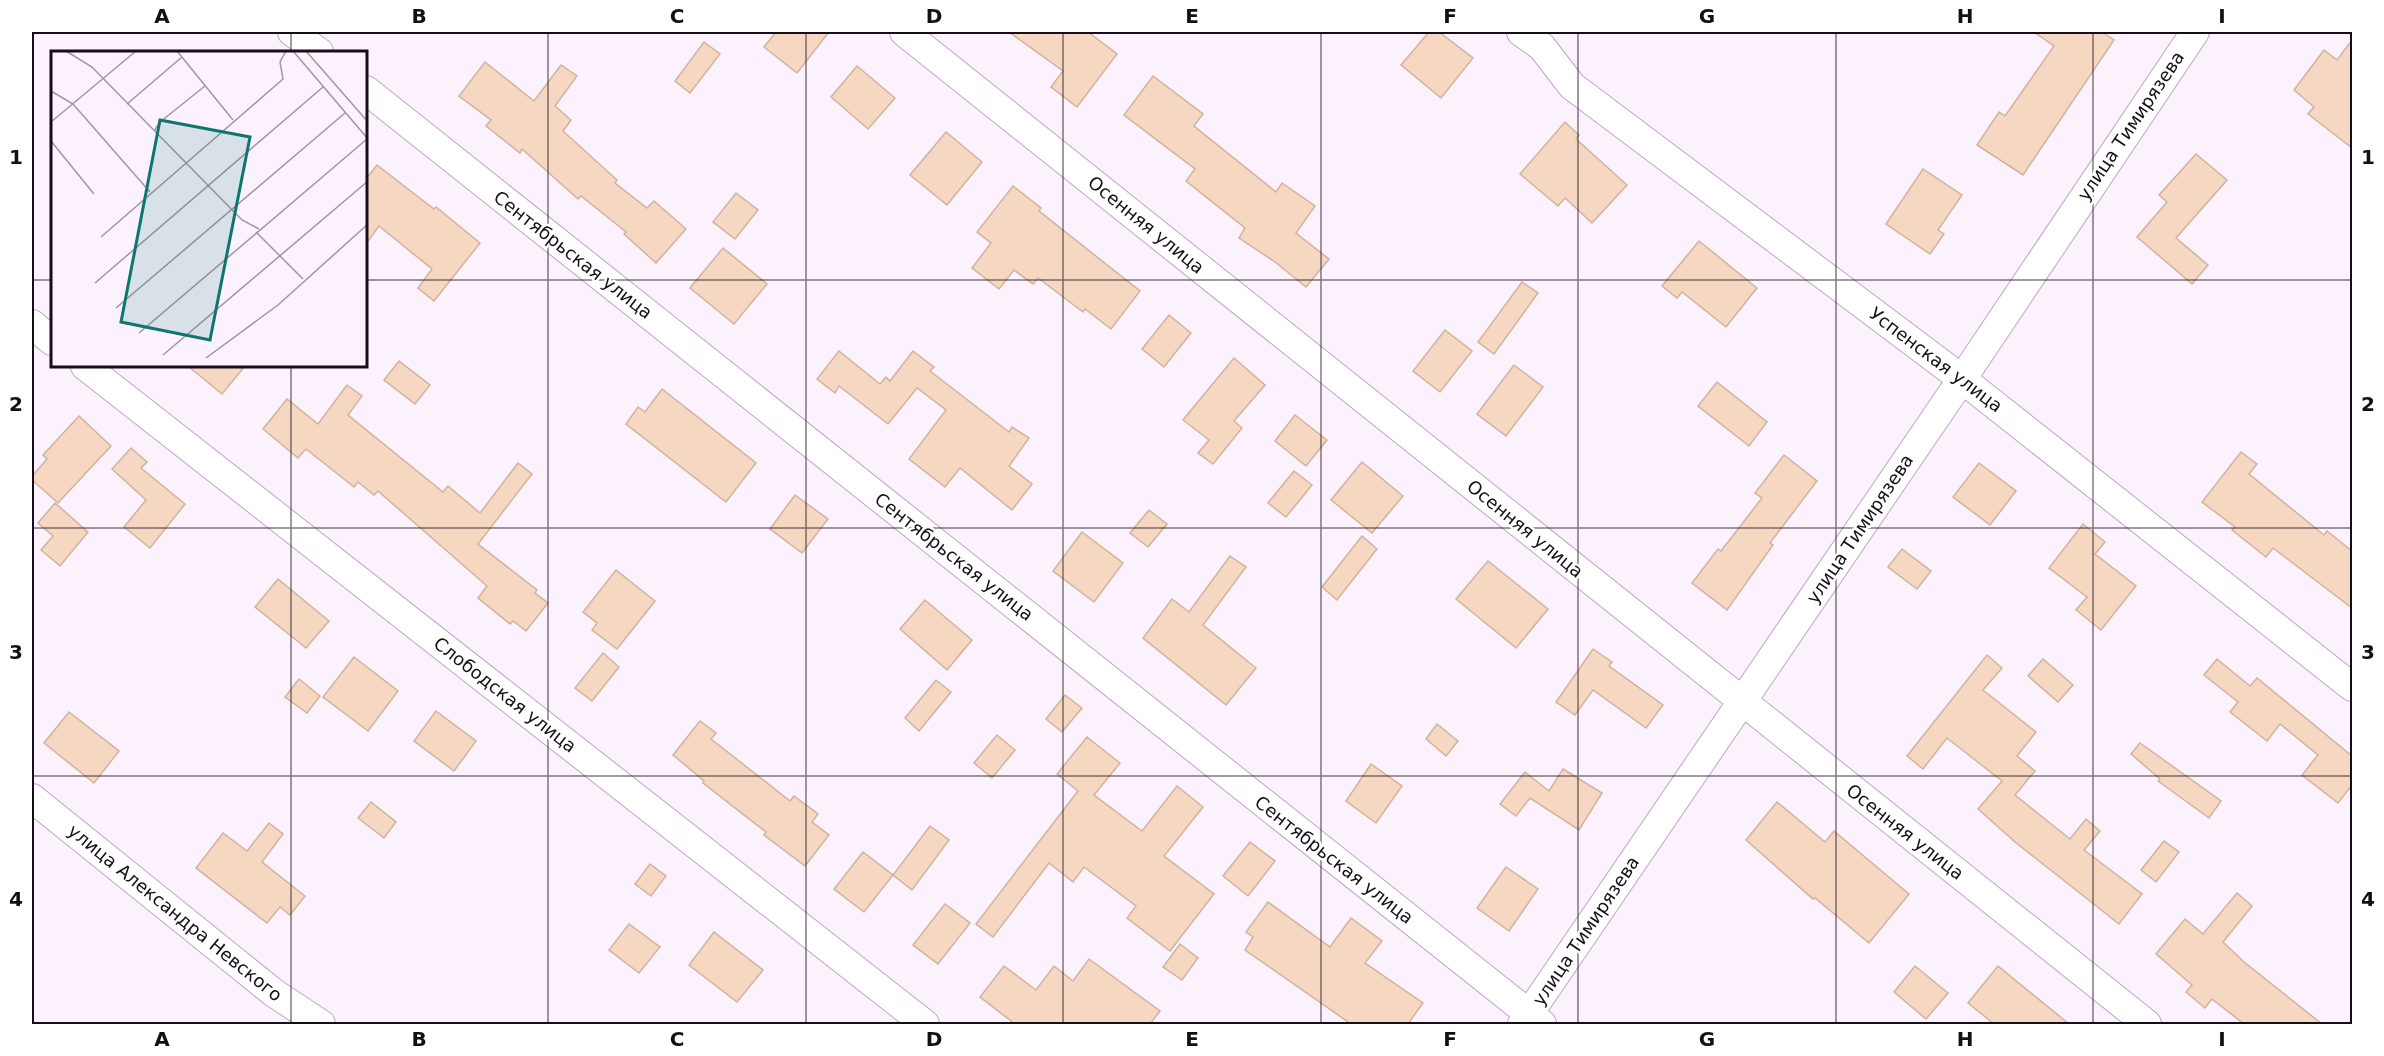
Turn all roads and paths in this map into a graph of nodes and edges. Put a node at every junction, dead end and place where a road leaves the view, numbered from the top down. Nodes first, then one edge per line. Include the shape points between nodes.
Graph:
1 (292, 32) edge
2 (904, 32) edge
3 (2195, 32) edge
4 (1539, 37) edge
5 (318, 51) edge
6 (368, 92) edge
7 (32, 324) edge
8 (51, 340) edge
9 (88, 368) edge
10 (1962, 379) junction
11 (2352, 687) edge
12 (1742, 702) junction
13 (32, 798) edge
14 (1531, 1021) edge
15 (321, 1024) edge
16 (925, 1024) edge
17 (2147, 1024) edge

1 - 5 street
2 - 12 street, Осенняя улица
3 - 10 street, улица Тимирязева
4 - 10 street, Успенская улица via 1572,86
6 - 14 street, Сентябрьская улица
7 - 8 street
9 - 16 street, Слободская улица
10 - 11 street, Успенская улица
10 - 12 street, улица Тимирязева
12 - 14 street, улица Тимирязева
12 - 17 street, Осенняя улица
13 - 15 street, улица Александра Невского via 274,993

